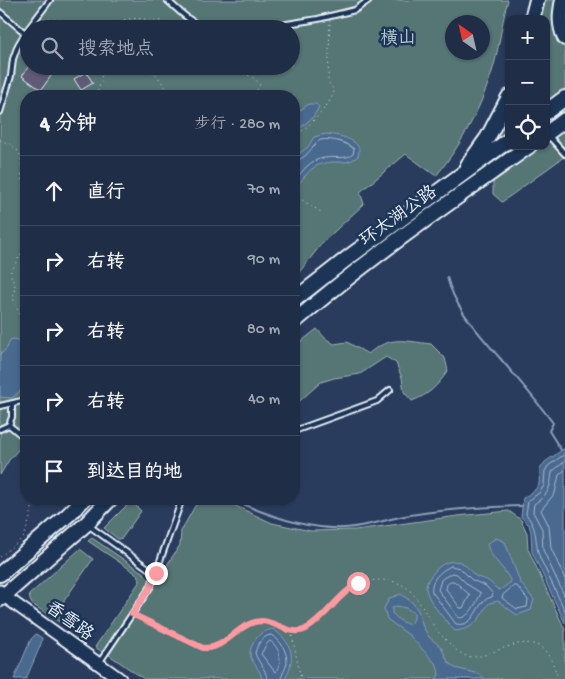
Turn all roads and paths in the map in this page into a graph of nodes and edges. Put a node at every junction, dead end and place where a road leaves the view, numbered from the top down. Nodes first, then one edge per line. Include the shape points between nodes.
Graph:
1 (50, 0) edge
2 (167, 0) edge
3 (370, 0) edge
4 (536, 0) edge
5 (563, 0) edge
6 (0, 12) edge
7 (533, 15) edge
8 (330, 16) junction
9 (36, 18) joint
10 (61, 20) edge
11 (124, 20) edge
12 (150, 20) edge
13 (192, 20) edge
14 (300, 21) edge
15 (20, 29) edge
16 (565, 38) edge
17 (20, 44) edge
18 (101, 75) edge
19 (156, 75) edge
20 (248, 75) edge
21 (98, 90) edge
22 (167, 90) edge
23 (257, 90) edge
24 (565, 98) edge
25 (505, 105) edge
26 (550, 109) edge
27 (0, 112) edge
28 (565, 120) edge
29 (550, 131) edge
30 (300, 133) edge
31 (550, 138) edge
32 (0, 140) edge
33 (505, 143) edge
34 (523, 150) edge
35 (20, 153) edge
36 (565, 154) edge
37 (454, 182) junction
38 (300, 199) edge
39 (321, 212) dead end
40 (20, 256) edge
41 (300, 295) edge
42 (20, 315) edge
43 (300, 317) edge
44 (390, 390) dead end
45 (20, 402) edge
46 (12, 404) junction
47 (0, 406) edge
48 (9, 426) junction
49 (0, 429) edge
50 (300, 429) edge
51 (20, 435) edge
52 (33, 505) edge
53 (78, 505) edge
54 (104, 505) edge
55 (180, 505) edge
56 (86, 524) junction
57 (0, 557) edge
58 (156, 573) junction
59 (0, 574) edge
60 (1, 595) edge
61 (132, 614) junction
62 (291, 631) junction
63 (98, 664) junction
64 (120, 679) edge
65 (302, 679) edge
66 (558, 679) edge

1 - 9 lane
2 - 13 lane
3 - 8 lane via 355,10
4 - 7 highway
5 - 16 highway via 560,25
6 - 15 lane
8 - 14 lane
8 - 30 path via 328,82 334,90 334,97
9 - 10 path
11 - 12 path
17 - 27 lane
18 - 21 path
19 - 22 path
20 - 23 path via 260,85
24 - 26 highway
25 - 37 highway via 488,137
28 - 29 highway
31 - 36 lane
32 - 35 path
33 - 37 highway, 环太湖公路
34 - 43 highway, 环太湖公路 via 375,257
37 - 41 highway, 环太湖公路
38 - 39 path
40 - 42 path via 10,273 15,286 13,298
44 - 50 lane via 377,401
45 - 46 lane
46 - 47 lane
46 - 48 lane
48 - 49 lane
48 - 51 lane
52 - 57 path via 24,537
53 - 59 highway
54 - 56 highway
55 - 58 lane
56 - 58 lane
56 - 60 highway
58 - 61 lane
60 - 63 street, 香雪路
61 - 62 path via 203,648 212,649 248,624 261,621
61 - 63 lane
62 - 65 path
62 - 66 path via 303,631 315,623 346,590 358,583 392,581 403,584 413,593 441,635 459,652 470,657 487,655 516,644 536,644 546,651
63 - 64 street, 香雪路

